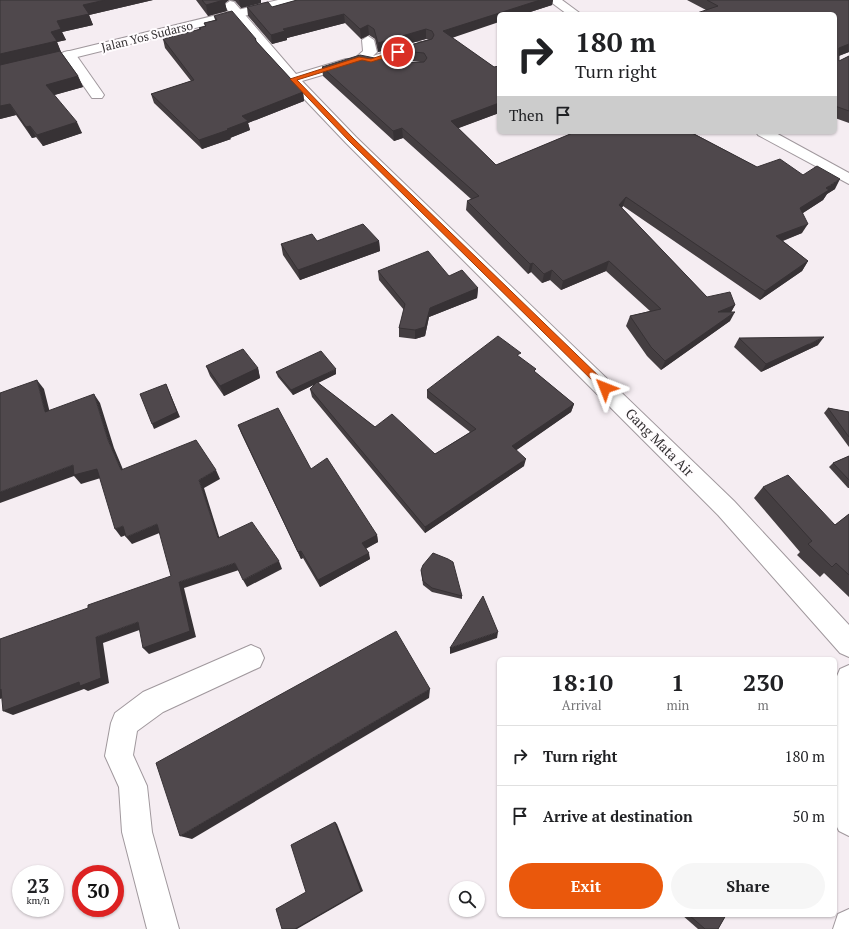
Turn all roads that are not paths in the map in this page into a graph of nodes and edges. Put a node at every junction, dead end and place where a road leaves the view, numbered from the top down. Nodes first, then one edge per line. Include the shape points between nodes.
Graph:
1 (250, 0) edge
2 (293, 0) edge
3 (554, 0) edge
4 (233, 10) junction
5 (572, 12) edge
6 (368, 40) edge
7 (426, 44) edge
8 (69, 55) junction
9 (366, 60) junction
10 (0, 61) edge
11 (400, 67) edge
12 (0, 72) edge
13 (293, 79) junction
14 (98, 95) dead end
15 (768, 134) edge
16 (849, 179) edge
17 (849, 644) edge
18 (251, 658) dead end
19 (849, 678) edge
20 (849, 821) edge
21 (849, 925) edge
22 (163, 929) edge
23 (849, 929) edge

1 - 4 main road, Jalan Yos Sudarso
2 - 4 main road, Jalan Yos Sudarso
3 - 5 main road
4 - 8 main road, Jalan Yos Sudarso
4 - 10 main road, Jalan Yos Sudarso
4 - 13 main road, Gang Mata Air
6 - 9 main road via 370,52
7 - 9 main road
8 - 12 main road, Jalan Yos Sudarso
8 - 14 main road
9 - 11 main road
9 - 13 main road
13 - 17 main road, Gang Mata Air via 351,140 726,508
15 - 16 main road
18 - 22 main road via 153,702 125,723 119,756 133,786 137,832
19 - 20 main road via 840,722
21 - 23 main road

